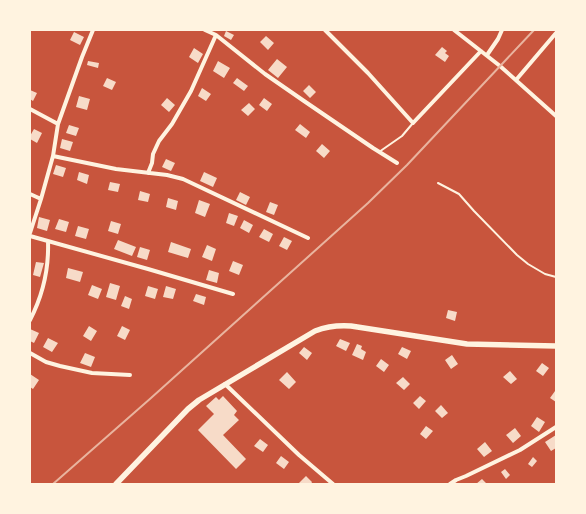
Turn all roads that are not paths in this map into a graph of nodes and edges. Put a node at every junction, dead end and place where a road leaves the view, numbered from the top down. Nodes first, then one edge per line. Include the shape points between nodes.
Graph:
1 (93, 30) edge
2 (205, 30) edge
3 (325, 30) edge
4 (454, 30) edge
5 (502, 30) edge
6 (556, 33) edge
7 (216, 36) junction
8 (481, 51) junction
9 (487, 55) junction
10 (516, 80) junction
11 (30, 109) edge
12 (556, 116) edge
13 (413, 123) junction
14 (58, 124) junction
15 (379, 152) junction
16 (53, 156) junction
17 (397, 163) dead end
18 (148, 173) junction
19 (438, 183) dead end
20 (30, 194) edge
21 (42, 199) junction
22 (30, 233) edge
23 (30, 236) edge
24 (308, 238) dead end
25 (48, 241) junction
26 (556, 277) edge
27 (233, 294) dead end
28 (30, 320) edge
29 (556, 346) edge
30 (30, 353) edge
31 (130, 375) dead end
32 (225, 384) junction
33 (556, 427) edge
34 (116, 484) edge
35 (333, 484) edge
36 (450, 484) edge

1 - 14 street
2 - 7 street
3 - 13 street
4 - 8 street
5 - 9 street
6 - 10 street
7 - 15 street via 265,74
7 - 18 street via 192,91 159,141
8 - 9 street
8 - 13 street
9 - 10 street
10 - 12 street
11 - 14 street
13 - 15 lane via 402,136
14 - 16 street
15 - 17 street
16 - 18 street
16 - 21 street
18 - 24 street via 183,179
19 - 26 lane via 459,194 528,264
20 - 21 street
21 - 22 street
23 - 25 street
25 - 27 street
25 - 28 street via 47,271 42,292
29 - 32 main road via 467,344 338,325 315,331
30 - 31 street via 60,366 92,373
32 - 34 main road via 188,409
32 - 35 street
33 - 36 street via 520,450

